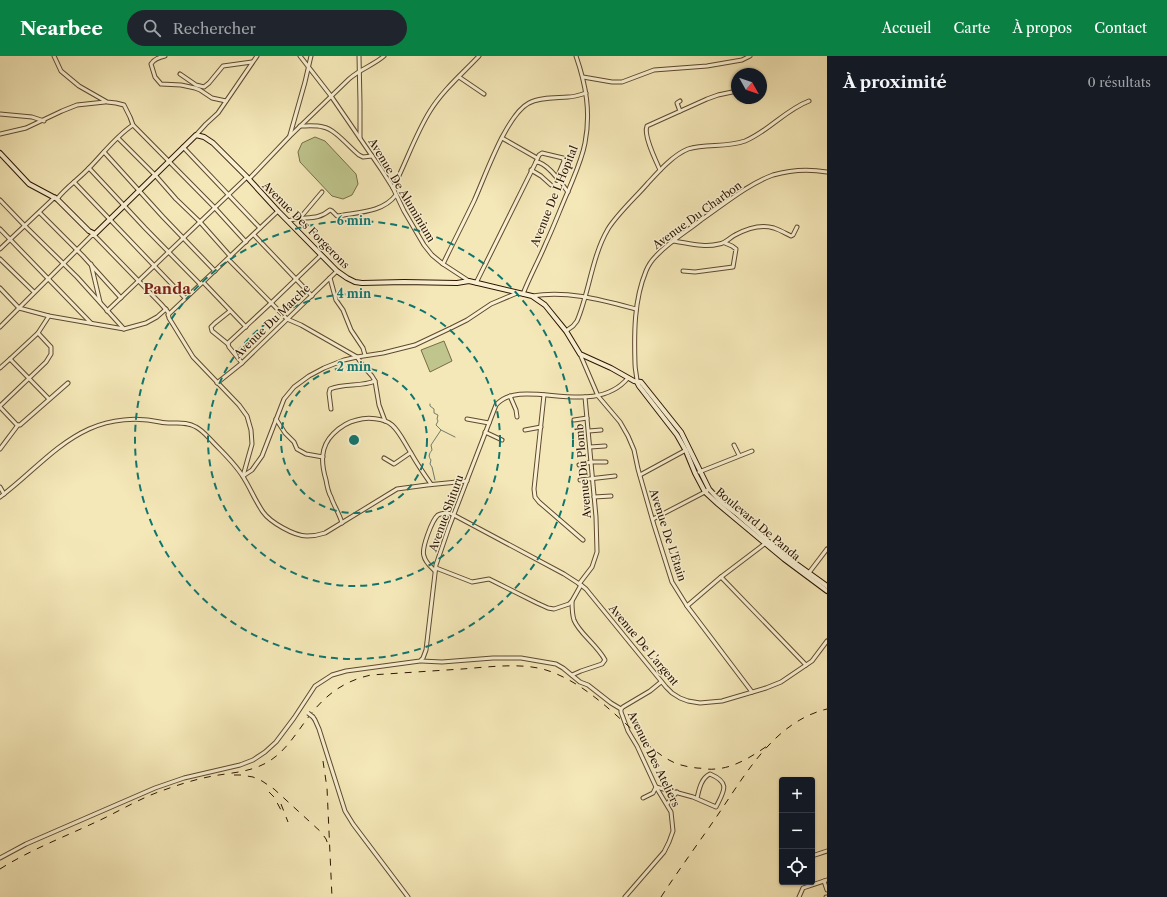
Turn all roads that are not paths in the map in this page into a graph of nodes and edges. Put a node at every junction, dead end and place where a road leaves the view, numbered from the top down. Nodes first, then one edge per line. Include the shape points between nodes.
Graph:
1 (54, 56) edge
2 (164, 56) edge
3 (257, 56) edge
4 (300, 56) edge
5 (311, 56) edge
6 (359, 56) edge
7 (384, 56) edge
8 (479, 56) edge
9 (576, 56) edge
10 (738, 56) edge
11 (750, 56) edge
12 (737, 61) junction
13 (252, 62) junction
14 (309, 68) junction
15 (359, 70) junction
16 (180, 74) dead end
17 (459, 77) junction
18 (583, 77) junction
19 (731, 92) edge
20 (586, 93) junction
21 (484, 94) dead end
22 (331, 96) junction
23 (226, 101) junction
24 (680, 101) dead end
25 (107, 102) junction
26 (810, 102) dead end
27 (680, 111) junction
28 (0, 114) edge
29 (44, 120) junction
30 (133, 125) junction
31 (300, 126) junction
32 (0, 134) edge
33 (196, 135) junction
34 (290, 136) junction
35 (118, 138) junction
36 (502, 138) junction
37 (360, 139) junction
38 (184, 148) junction
39 (104, 152) junction
40 (0, 154) edge
41 (372, 156) junction
42 (536, 160) junction
43 (169, 162) junction
44 (89, 168) junction
45 (531, 170) junction
46 (660, 170) junction
47 (827, 172) edge
48 (155, 175) junction
49 (248, 178) junction
50 (557, 178) junction
51 (74, 182) junction
52 (551, 184) dead end
53 (393, 188) junction
54 (139, 191) junction
55 (322, 192) dead end
56 (568, 192) junction
57 (229, 195) junction
58 (396, 195) junction
59 (56, 198) junction
60 (0, 200) edge
61 (124, 206) junction
62 (215, 208) junction
63 (278, 211) junction
64 (40, 213) junction
65 (300, 218) junction
66 (110, 220) junction
67 (288, 221) junction
68 (200, 222) junction
69 (24, 226) junction
70 (797, 227) dead end
71 (260, 228) junction
72 (0, 229) edge
73 (94, 234) junction
74 (254, 235) junction
75 (185, 238) junction
76 (10, 240) junction
77 (673, 241) junction
78 (246, 242) junction
79 (725, 243) junction
80 (0, 249) edge
81 (77, 250) junction
82 (169, 253) junction
83 (321, 254) junction
84 (231, 256) junction
85 (0, 258) edge
86 (228, 260) junction
87 (63, 264) junction
88 (91, 264) junction
89 (443, 264) junction
90 (155, 266) junction
91 (215, 271) junction
92 (337, 271) junction
93 (683, 271) dead end
94 (48, 278) junction
95 (330, 278) junction
96 (296, 279) junction
97 (139, 281) junction
98 (469, 282) junction
99 (476, 282) junction
100 (201, 283) junction
101 (0, 288) edge
102 (34, 292) junction
103 (518, 292) junction
104 (524, 294) junction
105 (312, 296) junction
106 (532, 296) junction
107 (584, 297) junction
108 (121, 298) junction
109 (185, 298) junction
110 (271, 303) junction
111 (100, 304) junction
112 (19, 308) junction
113 (166, 309) junction
114 (636, 309) junction
115 (107, 311) junction
116 (230, 311) junction
117 (168, 315) junction
118 (49, 316) junction
119 (286, 319) junction
120 (92, 323) junction
121 (0, 326) edge
122 (246, 327) junction
123 (124, 329) junction
124 (566, 331) junction
125 (38, 333) junction
126 (228, 344) junction
127 (580, 354) junction
128 (357, 356) junction
129 (364, 356) junction
130 (10, 359) junction
131 (242, 363) junction
132 (0, 368) edge
133 (628, 378) junction
134 (29, 379) junction
135 (375, 381) junction
136 (68, 382) dead end
137 (637, 382) junction
138 (217, 383) junction
139 (544, 395) junction
140 (510, 396) junction
141 (598, 396) junction
142 (585, 397) junction
143 (49, 399) junction
144 (0, 407) edge
145 (331, 409) dead end
146 (518, 417) dead end
147 (587, 418) junction
148 (276, 419) junction
149 (467, 420) dead end
150 (574, 420) dead end
151 (386, 421) junction
152 (489, 424) junction
153 (18, 425) junction
154 (541, 427) junction
155 (525, 430) dead end
156 (601, 430) dead end
157 (589, 431) junction
158 (485, 432) junction
159 (502, 440) dead end
160 (734, 445) dead end
161 (605, 446) dead end
162 (590, 448) junction
163 (0, 449) edge
164 (688, 450) junction
165 (752, 451) dead end
166 (410, 453) junction
167 (739, 455) junction
168 (323, 457) junction
169 (384, 458) dead end
170 (591, 462) junction
171 (606, 462) dead end
172 (579, 465) dead end
173 (701, 472) junction
174 (695, 473) junction
175 (640, 475) junction
176 (243, 476) junction
177 (615, 476) dead end
178 (593, 478) junction
179 (580, 480) dead end
180 (466, 481) junction
181 (431, 484) junction
182 (0, 487) edge
183 (707, 491) junction
184 (2, 493) edge
185 (611, 496) dead end
186 (0, 497) edge
187 (594, 497) junction
188 (454, 514) junction
189 (653, 519) junction
190 (342, 522) junction
191 (583, 540) dead end
192 (766, 542) junction
193 (827, 550) edge
194 (435, 570) junction
195 (808, 574) junction
196 (722, 577) junction
197 (580, 584) junction
198 (827, 586) edge
199 (827, 590) edge
200 (572, 601) junction
201 (687, 606) junction
202 (827, 641) edge
203 (420, 661) junction
204 (806, 664) junction
205 (572, 675) junction
206 (661, 682) junction
207 (752, 692) junction
208 (302, 707) junction
209 (621, 709) junction
210 (656, 786) junction
211 (677, 792) junction
212 (643, 798) dead end
213 (697, 798) junction
214 (667, 804) junction
215 (827, 851) edge
216 (815, 855) edge
217 (0, 858) edge
218 (826, 881) edge
219 (806, 886) joint
220 (827, 890) edge
221 (408, 897) edge
222 (625, 897) edge
223 (799, 897) edge

1 - 25 street via 59,69 66,76
2 - 23 street via 152,64 159,82 195,88 212,98
3 - 13 street
4 - 14 street, Avenue De Aluminium
5 - 14 street
6 - 15 street
7 - 15 street
8 - 17 street
9 - 18 street, Avenue De L'Hopital
10 - 12 street
11 - 12 street
12 - 18 street via 654,70 622,82
13 - 16 street via 224,66 204,86 196,85
13 - 23 street
14 - 22 street, Avenue De Aluminium
14 - 34 street
15 - 22 street
15 - 37 street
17 - 21 street
17 - 53 street via 439,99 422,125
18 - 20 street, Avenue De L'Hopital
19 - 27 street via 718,94
20 - 36 street via 573,97 532,101 517,114
20 - 56 street, Avenue De L'Hopital via 588,116 585,143
22 - 31 street
22 - 37 street, Avenue De Aluminium
23 - 33 street
24 - 27 street via 677,103
25 - 29 street via 77,105
25 - 30 street via 124,106
26 - 46 street via 795,108 763,132 734,144 686,150
27 - 46 street via 646,128
28 - 29 street
29 - 32 street via 26,128
30 - 35 street
30 - 43 street
31 - 34 street
31 - 41 street via 327,128 359,155
33 - 38 street
33 - 49 street, Avenue Des Forgerons via 213,143
34 - 49 street
35 - 39 street
35 - 48 street
36 - 42 street
36 - 89 street
37 - 41 street, Avenue De Aluminium
38 - 43 street
38 - 57 street
39 - 44 street
39 - 54 street
40 - 59 street via 29,184
41 - 53 street, Avenue De Aluminium
42 - 45 street
42 - 50 street
42 - 50 street via 542,153 564,158
43 - 48 street
43 - 62 street
44 - 51 street
44 - 61 street
45 - 52 street
45 - 99 street
46 - 107 street via 609,228
47 - 77 street, Avenue Du Charbon via 809,170 765,178
48 - 54 street
48 - 68 street via 176,200
49 - 57 street
49 - 63 street, Avenue Des Forgerons
50 - 56 street
51 - 59 street
51 - 66 street
53 - 58 street, Avenue De Aluminium
54 - 61 street
54 - 75 street
55 - 65 street
56 - 104 street, Avenue De L'Hopital
57 - 62 street
57 - 71 street
58 - 65 street via 386,204 372,210 337,216 330,210 321,217
58 - 89 street, Avenue De Aluminium via 424,245
59 - 64 street
59 - 73 street
60 - 69 street
61 - 66 street
61 - 82 street
62 - 68 street
62 - 78 street
63 - 67 street, Avenue Des Forgerons
63 - 71 street
64 - 69 street
64 - 81 street
65 - 67 street
66 - 73 street
66 - 90 street
67 - 83 street, Avenue Des Forgerons
68 - 75 street
68 - 84 street
69 - 76 street
69 - 87 street
70 - 79 street via 791,236 774,228 757,227 740,232
71 - 74 street
72 - 76 street
73 - 81 street
73 - 97 street
74 - 78 street
74 - 96 street
75 - 82 street
75 - 91 street
76 - 80 street
76 - 94 street
77 - 79 street via 701,246
77 - 114 street, Avenue Du Charbon via 655,256 647,270
78 - 84 street
79 - 93 street via 736,249 733,266 695,272
81 - 87 street
81 - 88 street
82 - 90 street
82 - 100 street
83 - 92 street, Avenue Des Forgerons
83 - 96 street
84 - 86 street
85 - 102 street
86 - 91 street
86 - 110 street
87 - 94 street
87 - 111 street
88 - 108 street
88 - 111 street
89 - 98 street, Avenue De Aluminium
90 - 97 street
90 - 109 street
91 - 100 street
92 - 95 street, Avenue Du Marche
92 - 98 street, Avenue Des Forgerons via 351,280 362,283
94 - 102 street
94 - 120 street
95 - 105 street, Avenue Du Marche
95 - 129 street via 336,300 363,348
96 - 105 street
96 - 110 street
97 - 108 street
97 - 113 street
98 - 99 street
99 - 103 street
100 - 109 street
100 - 116 street
101 - 112 street
102 - 112 street
103 - 104 street
103 - 129 street via 415,345
104 - 106 street
105 - 119 street, Avenue Du Marche
106 - 107 street via 552,294
106 - 124 street via 544,305
107 - 114 street
107 - 124 street via 576,324
108 - 115 street
109 - 117 street
110 - 119 street
110 - 122 street
111 - 115 street
112 - 118 street
112 - 121 street
113 - 117 street
113 - 123 street via 146,323
114 - 137 street, Avenue Du Charbon
115 - 123 street
116 - 122 street
116 - 126 street via 211,328
117 - 138 street via 193,357
118 - 120 street
118 - 125 street
119 - 128 street
119 - 131 street, Avenue Du Marche
120 - 123 street
122 - 126 street
124 - 127 street
125 - 130 street
125 - 134 street via 50,347 52,354
126 - 131 street
127 - 133 street, Boulevard De Panda
127 - 141 street, Avenue De L'Etain
128 - 129 street
128 - 135 street
128 - 148 street via 309,376 288,393
130 - 132 street
130 - 134 street
131 - 138 street, Avenue Du Marche
133 - 137 street, Boulevard De Panda
133 - 141 street via 614,390
134 - 143 street
134 - 144 street
135 - 145 street via 330,390
135 - 151 street via 379,405
136 - 143 street
137 - 164 street, Boulevard De Panda via 641,382 662,412 681,432
138 - 176 street via 244,411 250,423 252,444
139 - 140 street
139 - 142 street
139 - 154 street
140 - 146 street
140 - 152 street, Avenue Shituru via 502,398 496,405
141 - 142 street
141 - 175 street, Avenue De L'Etain via 628,436
142 - 147 street, Avenue Du Plomb
143 - 153 street
144 - 153 street
147 - 150 street
147 - 157 street, Avenue Du Plomb
148 - 168 street via 297,449 306,454
148 - 176 street via 262,456 252,470
149 - 152 street
151 - 166 street via 394,427
151 - 168 street via 358,419 338,428 325,445
152 - 158 street, Avenue Shituru
153 - 163 street
154 - 155 street
154 - 191 street via 535,497
156 - 157 street
157 - 162 street, Avenue Du Plomb
158 - 159 street
158 - 180 street, Avenue Shituru
160 - 167 street
161 - 162 street
162 - 170 street, Avenue Du Plomb
164 - 173 street, Boulevard De Panda
164 - 174 street, Boulevard De Panda
164 - 175 street
165 - 167 street
166 - 169 street via 394,464
166 - 181 street
167 - 173 street
168 - 190 street via 323,470 329,492
170 - 171 street
170 - 172 street
170 - 178 street, Avenue Du Plomb
173 - 174 street
173 - 183 street, Boulevard De Panda
174 - 183 street, Boulevard De Panda
175 - 189 street, Avenue De L'Etain
176 - 184 street via 196,426 182,422 133,419 104,423 90,428 66,442
176 - 190 street via 266,516 275,524 294,533 318,535
177 - 178 street
178 - 179 street
178 - 187 street, Avenue Du Plomb
180 - 181 street
180 - 188 street, Avenue Shituru
181 - 190 street via 397,489
182 - 184 street
183 - 189 street
183 - 192 street, Boulevard De Panda via 738,514
184 - 186 street
185 - 187 street
187 - 197 street, Avenue Du Plomb via 597,555
188 - 194 street, Avenue Shituru
188 - 194 street via 442,513 436,517 425,542 424,557
188 - 197 street, Avenue De L'argent
189 - 201 street, Avenue De L'Etain via 672,582
192 - 195 street, Boulevard De Panda
192 - 196 street
193 - 195 street
194 - 200 street via 472,582 489,579 548,608 560,608
194 - 203 street, Avenue Shituru via 426,650
195 - 198 street, Boulevard De Panda
195 - 199 street, Boulevard De Panda
196 - 201 street
196 - 204 street
197 - 200 street, Avenue Du Plomb
197 - 206 street, Avenue De L'argent
200 - 205 street via 574,620 598,649 605,662
201 - 207 street, Avenue De L'Etain
202 - 204 street, Avenue De L'argent
203 - 205 street via 521,658 556,664
203 - 208 street via 332,675 315,686
204 - 207 street, Avenue De L'argent via 777,684
205 - 209 street
206 - 207 street, Avenue De L'argent via 676,696 696,702 722,701
206 - 209 street, Avenue Des Ateliers
208 - 217 street via 276,742 253,760 155,788
208 - 221 street, bridge via 315,720 319,729 345,811
209 - 210 street, Avenue Des Ateliers via 624,723
210 - 211 street
210 - 212 street via 653,793
210 - 214 street, Avenue Des Ateliers
211 - 213 street
211 - 214 street
213 - 213 street via 716,807 725,788 720,780 710,774 702,780
214 - 222 street, Avenue Des Ateliers via 673,821 669,842 664,852
215 - 216 street
218 - 219 street
218 - 220 street
219 - 223 street via 802,888

